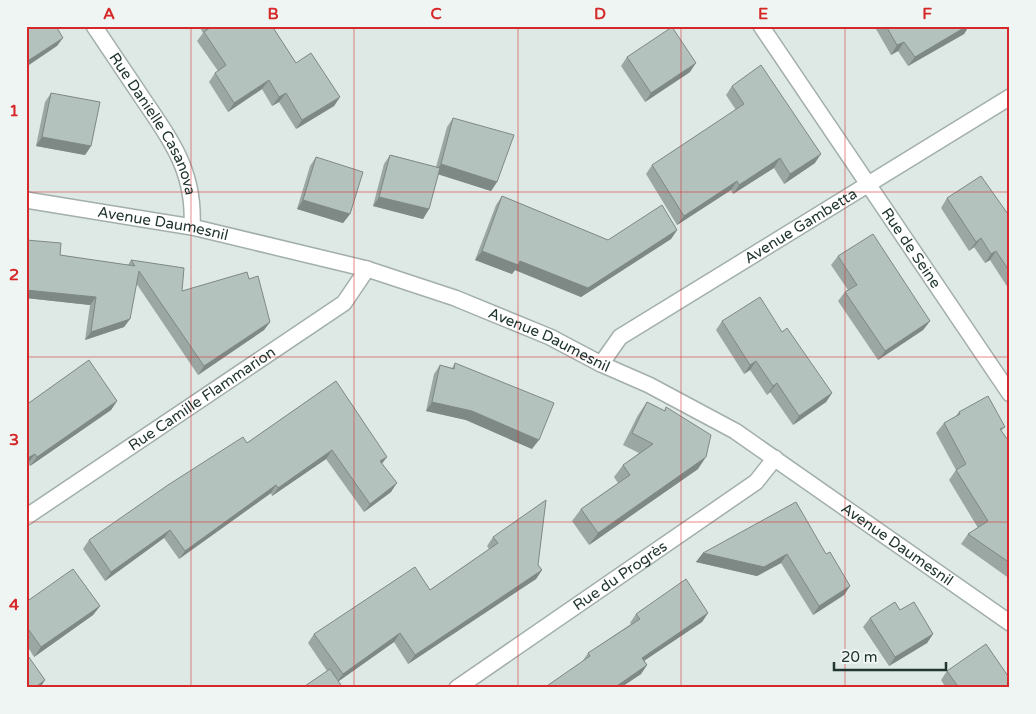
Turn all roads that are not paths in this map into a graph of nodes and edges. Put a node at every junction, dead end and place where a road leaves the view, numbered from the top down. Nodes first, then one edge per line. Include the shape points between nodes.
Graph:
1 (94, 26) edge
2 (760, 26) edge
3 (1010, 97) edge
4 (868, 183) junction
5 (26, 200) edge
6 (192, 227) junction
7 (367, 269) junction
8 (601, 364) junction
9 (1010, 394) edge
10 (775, 458) junction
11 (26, 517) edge
12 (1010, 623) edge
13 (457, 688) edge

1 - 6 street, Rue Danielle Casanova via 175,146 188,180 193,207
2 - 4 street, Rue de Seine
3 - 4 street, Avenue Gambetta
4 - 8 street, Avenue Gambetta via 620,337
4 - 9 street, Rue de Seine
5 - 6 street, Avenue Daumesnil
6 - 7 street, Avenue Daumesnil
7 - 8 street, Avenue Daumesnil via 455,298 550,338
7 - 11 street, Rue Camille Flammarion via 344,303
8 - 10 street, Avenue Daumesnil via 735,431
10 - 12 street, Avenue Daumesnil
10 - 13 street, Rue du Progrès via 756,482

